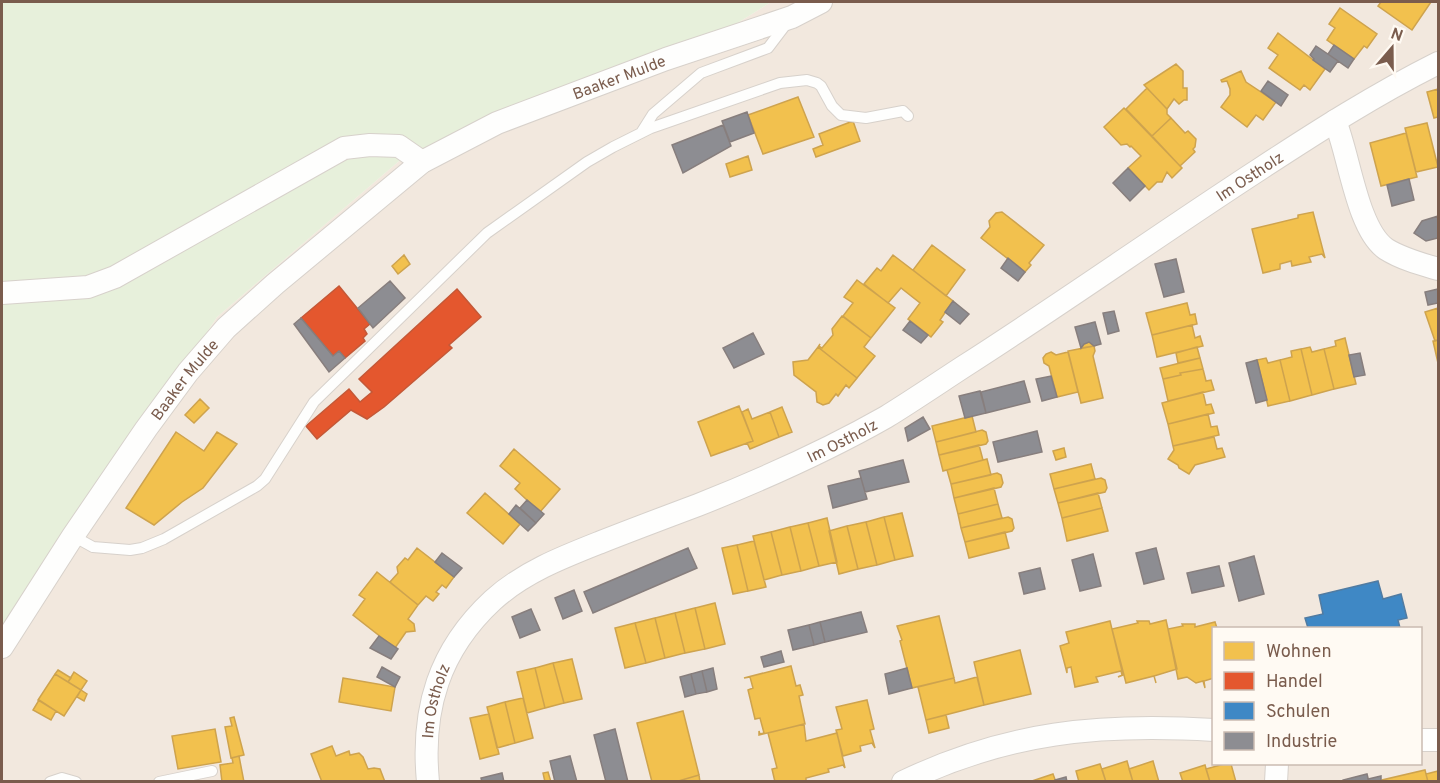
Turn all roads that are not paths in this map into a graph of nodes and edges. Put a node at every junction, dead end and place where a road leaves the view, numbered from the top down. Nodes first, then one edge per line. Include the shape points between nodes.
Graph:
1 (821, 2) edge
2 (792, 17) junction
3 (1438, 63) edge
4 (908, 117) dead end
5 (1335, 120) junction
6 (639, 135) junction
7 (422, 162) junction
8 (1438, 269) edge
9 (2, 293) edge
10 (73, 536) junction
11 (2, 647) edge
12 (1212, 730) edge
13 (1422, 740) edge
14 (1438, 740) edge
15 (1277, 765) edge
16 (212, 771) dead end
17 (50, 782) edge
18 (76, 782) edge
19 (159, 782) edge
20 (428, 782) edge
21 (903, 782) edge
22 (1276, 782) edge

1 - 2 street, Baaker Mulde
2 - 6 lane via 768,48 701,73 653,114
2 - 7 street, Baaker Mulde via 666,58 497,123
3 - 5 street, Im Ostholz
4 - 6 lane via 903,111 866,118 841,115 821,86 807,80 780,83
5 - 8 street via 1373,235 1385,248 1403,258
5 - 20 street, Im Ostholz via 886,417 701,504 564,557 509,586 465,631 438,680 425,746
6 - 10 lane via 587,162 487,233 314,402 265,480 257,486 142,548 93,547
7 - 9 street via 399,146 344,148 115,277 88,287
7 - 10 street, Baaker Mulde via 226,328 146,429
10 - 11 street, Baaker Mulde
12 - 21 street via 1119,728 1047,734 984,749
13 - 14 street
15 - 22 street
16 - 19 lane
17 - 18 lane via 62,778

